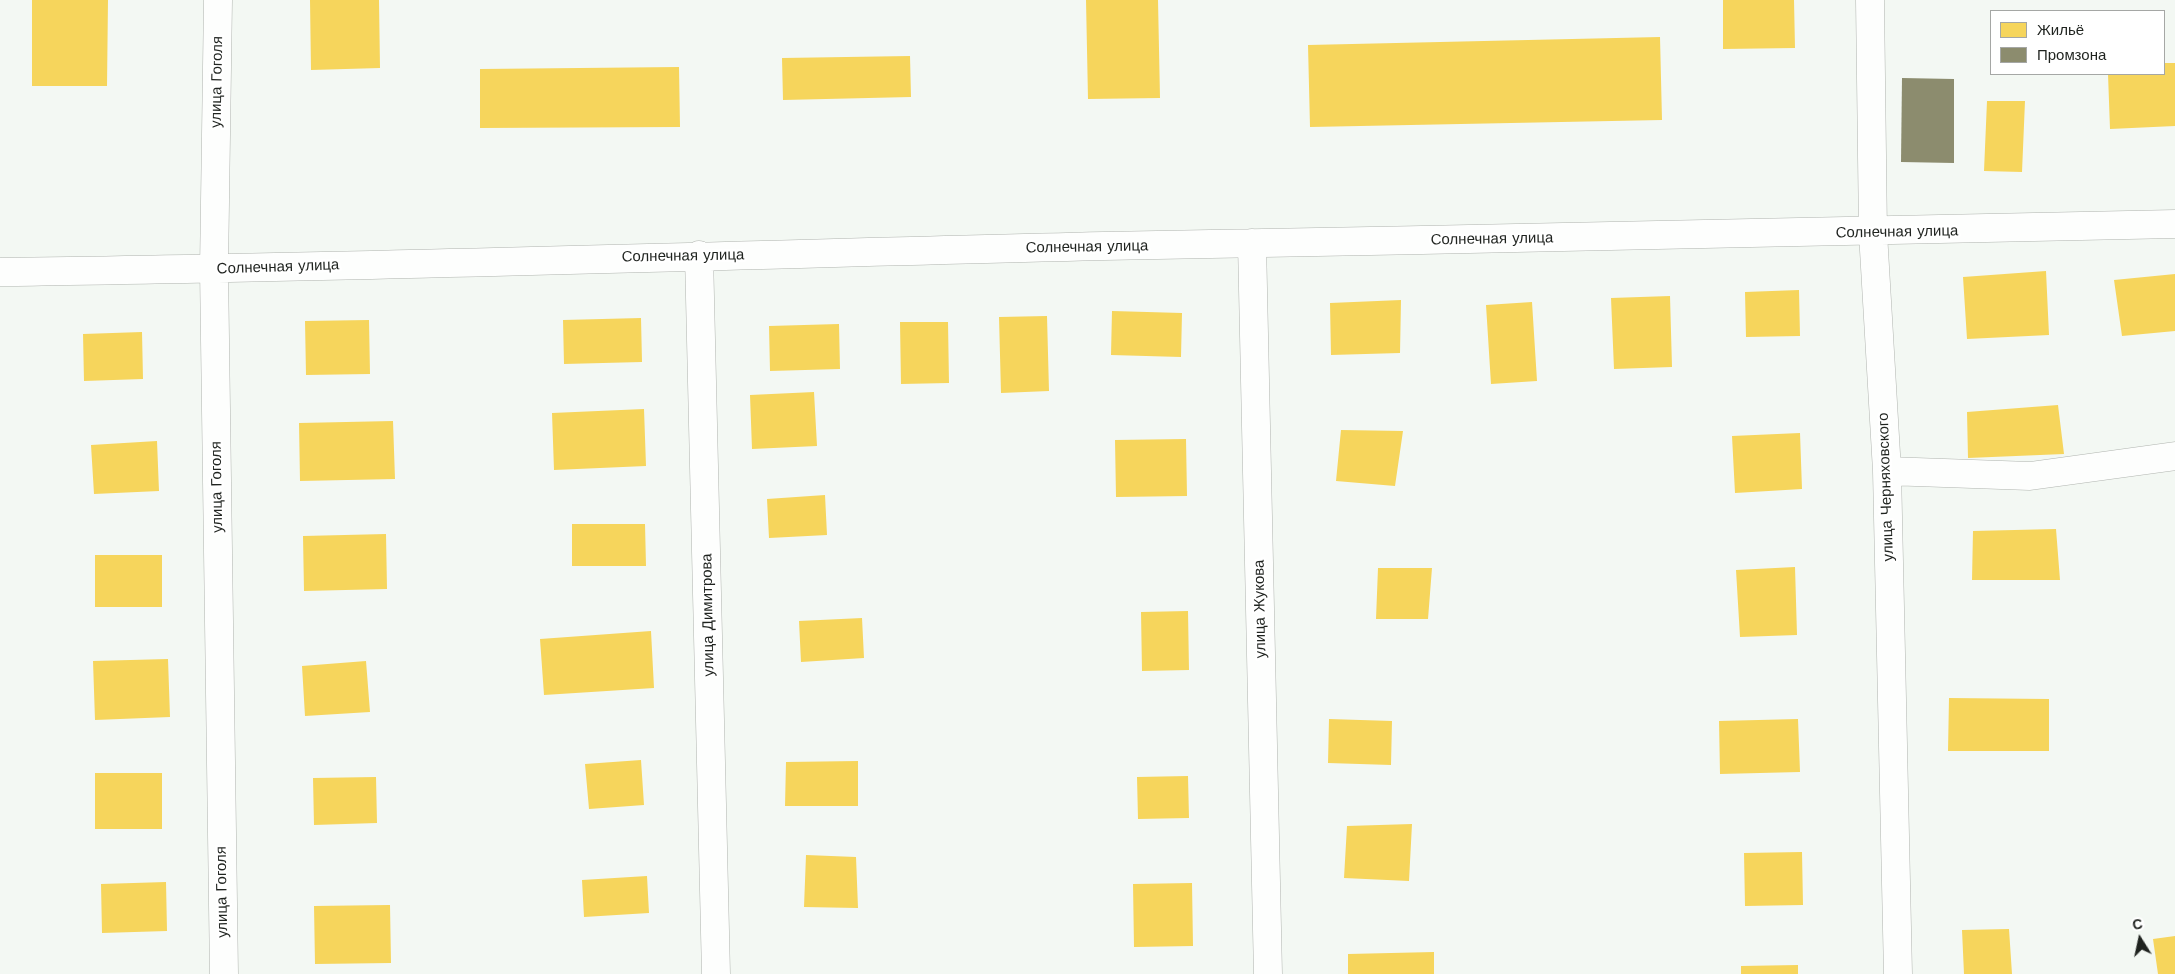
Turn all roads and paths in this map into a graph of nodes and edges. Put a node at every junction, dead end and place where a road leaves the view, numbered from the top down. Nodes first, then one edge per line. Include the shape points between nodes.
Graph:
1 (218, 0) edge
2 (1870, 0) edge
3 (2175, 224) edge
4 (1873, 233) junction
5 (1252, 243) junction
6 (699, 256) junction
7 (214, 269) junction
8 (0, 272) edge
9 (2175, 456) edge
10 (1887, 471) junction
11 (224, 974) edge
12 (716, 974) edge
13 (1268, 974) edge
14 (1898, 974) edge

1 - 7 street, улица Гоголя
2 - 4 street, улица Черняховского
3 - 4 street, Солнечная улица
4 - 5 street, Солнечная улица
4 - 10 street, улица Черняховского
5 - 6 street, Солнечная улица
5 - 13 street, улица Жукова
6 - 7 street, Солнечная улица
6 - 12 street, улица Димитрова
7 - 8 street, Солнечная улица
7 - 11 street, улица Гоголя
9 - 10 street via 2030,476
10 - 14 street, улица Черняховского

